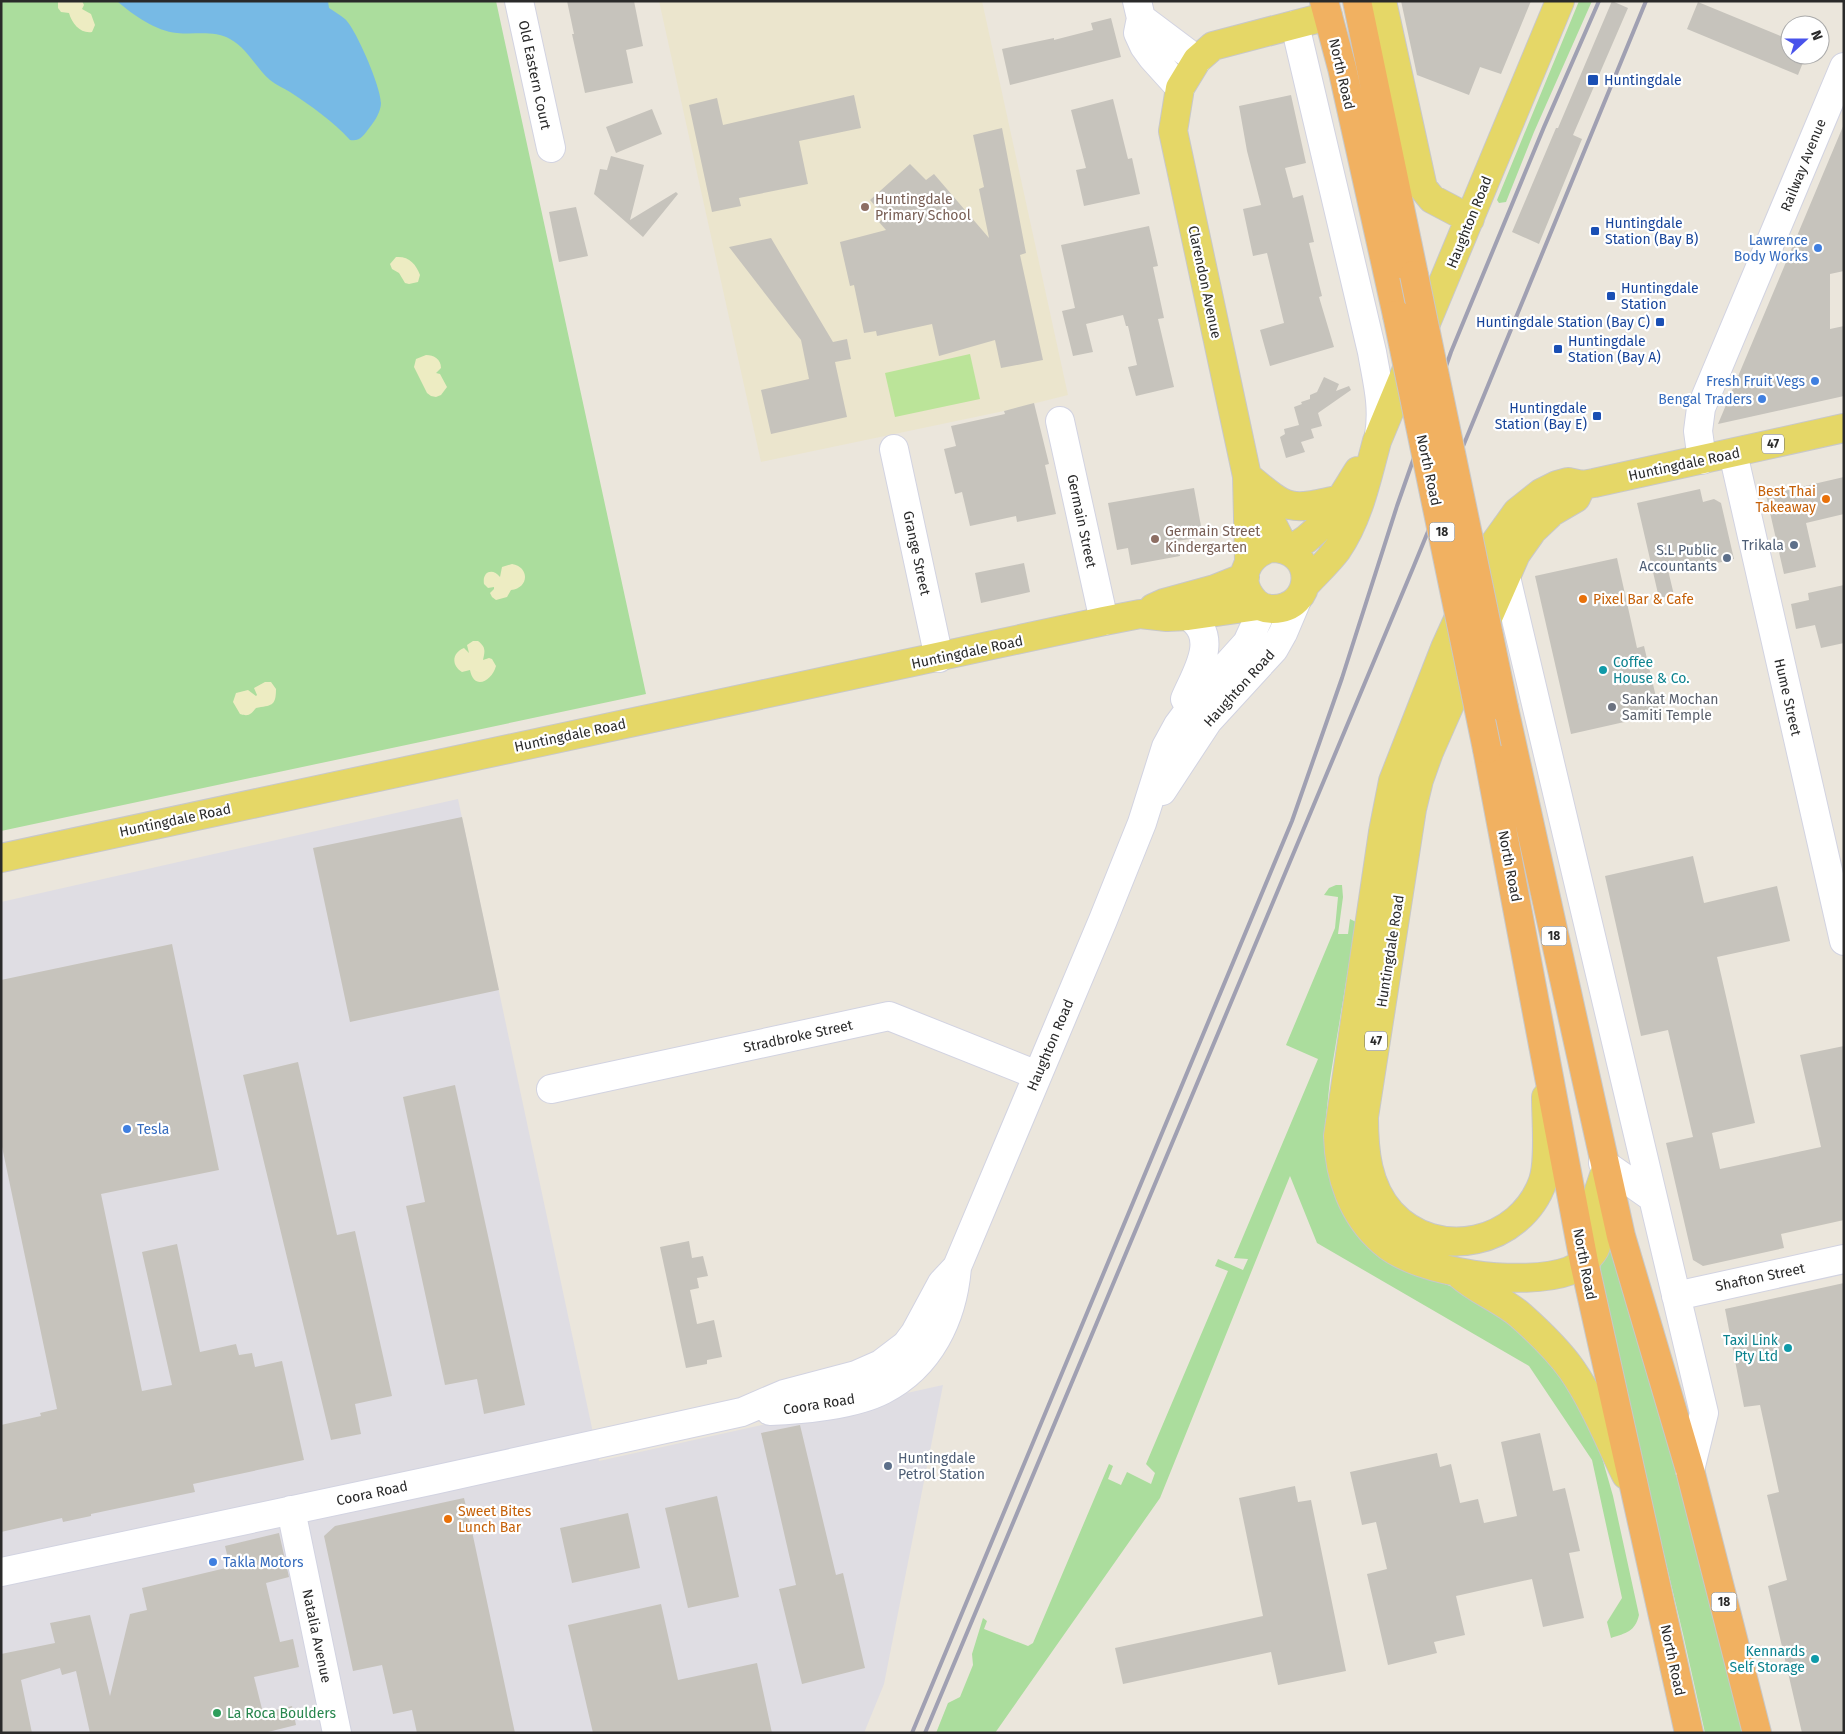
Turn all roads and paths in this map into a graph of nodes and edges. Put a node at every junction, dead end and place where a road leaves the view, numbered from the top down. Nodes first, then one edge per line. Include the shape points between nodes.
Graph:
1 (519, 1) edge
2 (1357, 1) edge
3 (1382, 1) edge
4 (1560, 1) edge
5 (1326, 8) edge
6 (1139, 9) edge
7 (1295, 25) junction
8 (1197, 60) junction
9 (1844, 67) edge
10 (1180, 88) junction
11 (1834, 116) edge
12 (551, 148) dead end
13 (1470, 219) junction
14 (1060, 421) dead end
15 (1844, 428) edge
16 (1377, 441) junction
17 (894, 449) dead end
18 (1733, 453) junction
19 (1702, 460) junction
20 (1248, 476) junction
21 (1582, 485) junction
22 (1341, 499) junction
23 (1286, 550) junction
24 (1247, 569) junction
25 (1506, 577) junction
26 (1301, 592) junction
27 (1259, 606) junction
28 (1140, 614) junction
29 (1188, 616) junction
30 (1104, 621) junction
31 (939, 658) junction
32 (1170, 738) junction
33 (1142, 823) junction
34 (1, 858) edge
35 (1844, 941) edge
36 (1546, 1061) junction
37 (1037, 1074) junction
38 (551, 1089) dead end
39 (1604, 1167) junction
40 (1653, 1198) junction
41 (1844, 1259) edge
42 (1584, 1262) junction
43 (1457, 1272) junction
44 (1676, 1296) junction
45 (887, 1374) joint
46 (1690, 1470) junction
47 (1639, 1502) junction
48 (291, 1510) junction
49 (1, 1572) edge
50 (337, 1733) edge
51 (1689, 1733) edge
52 (1757, 1733) edge

1 - 12 street, Old Eastern Court
2 - 39 highway, North Road / 18, bridge via 1504,708
3 - 13 main road via 1423,188 1432,199
4 - 13 main road, Haughton Road
5 - 7 main road, Clarendon Avenue
5 - 36 highway, North Road / 18, bridge via 1397,315 1488,749
6 - 8 street
6 - 10 street via 1138,33 1144,46
7 - 8 main road, Clarendon Avenue via 1213,46
7 - 16 street via 1381,398 1382,417
8 - 10 main road, Clarendon Avenue
9 - 11 street, Railway Avenue
10 - 20 main road, Clarendon Avenue via 1173,131
11 - 19 street, Railway Avenue via 1701,408 1698,431
13 - 16 main road, Haughton Road
14 - 30 street, Germain Street
15 - 18 main road, Huntingdale Road / 47
16 - 22 main road, Haughton Road
16 - 26 main road, Haughton Road via 1351,523 1337,549
17 - 31 street, Grange Street
18 - 19 main road, Huntingdale Road / 47
18 - 35 street, Hume Street
19 - 21 main road, Huntingdale Road / 47
20 - 22 main road via 1273,497 1290,506 1309,506
20 - 23 main road, Clarendon Avenue
20 - 24 main road, Clarendon Avenue
21 - 25 main road, Huntingdale Road / 47 via 1576,498 1552,512 1532,530
21 - 43 main road, Huntingdale Road / 47 via 1568,482 1533,498 1517,512 1489,551 1445,648 1393,781 1383,832 1338,1136 1338,1158 1355,1207 1383,1243 1424,1264
22 - 23 main road, Haughton Road via 1308,539
23 - 24 main road via 1270,548 1260,552
23 - 26 main road via 1294,554 1305,571
24 - 27 main road via 1246,588
24 - 28 main road, Huntingdale Road via 1216,589 1164,603
25 - 36 main road, Huntingdale Road / 47 via 1429,752 1412,809 1364,1117 1364,1147 1370,1176 1392,1213 1418,1232 1437,1239 1457,1241 1493,1234 1513,1224 1536,1196 1545,1172
25 - 40 street, North Road
26 - 27 main road via 1288,606 1278,609
26 - 33 street, Haughton Road via 1274,650 1208,722
27 - 29 main road, Huntingdale Road
27 - 32 street, Haughton Road via 1258,619 1247,643 1201,694
28 - 29 main road, Huntingdale Road
28 - 30 main road, Huntingdale Road
29 - 32 street via 1202,630 1204,653
30 - 31 main road, Huntingdale Road
31 - 34 main road, Huntingdale Road
32 - 33 street, Haughton Road
33 - 37 street, Haughton Road
36 - 42 highway, North Road / 18
37 - 38 street, Stradbroke Street via 889,1016
37 - 45 street, Haughton Road via 957,1267 942,1283 915,1333
39 - 40 street
39 - 42 main road via 1594,1211 1596,1247
39 - 46 highway, North Road / 18
40 - 44 street, North Road
41 - 44 street, Shafton Street
42 - 43 main road, Huntingdale Road / 47 via 1569,1271 1541,1276
42 - 47 highway, North Road / 18
43 - 47 main road via 1520,1315 1571,1368
44 - 46 street, North Road via 1704,1413
45 - 48 street, Coora Road via 856,1375 784,1394 742,1412
46 - 52 highway, North Road / 18
47 - 51 highway, North Road / 18
48 - 49 street, Coora Road
48 - 50 street, Natalia Avenue

